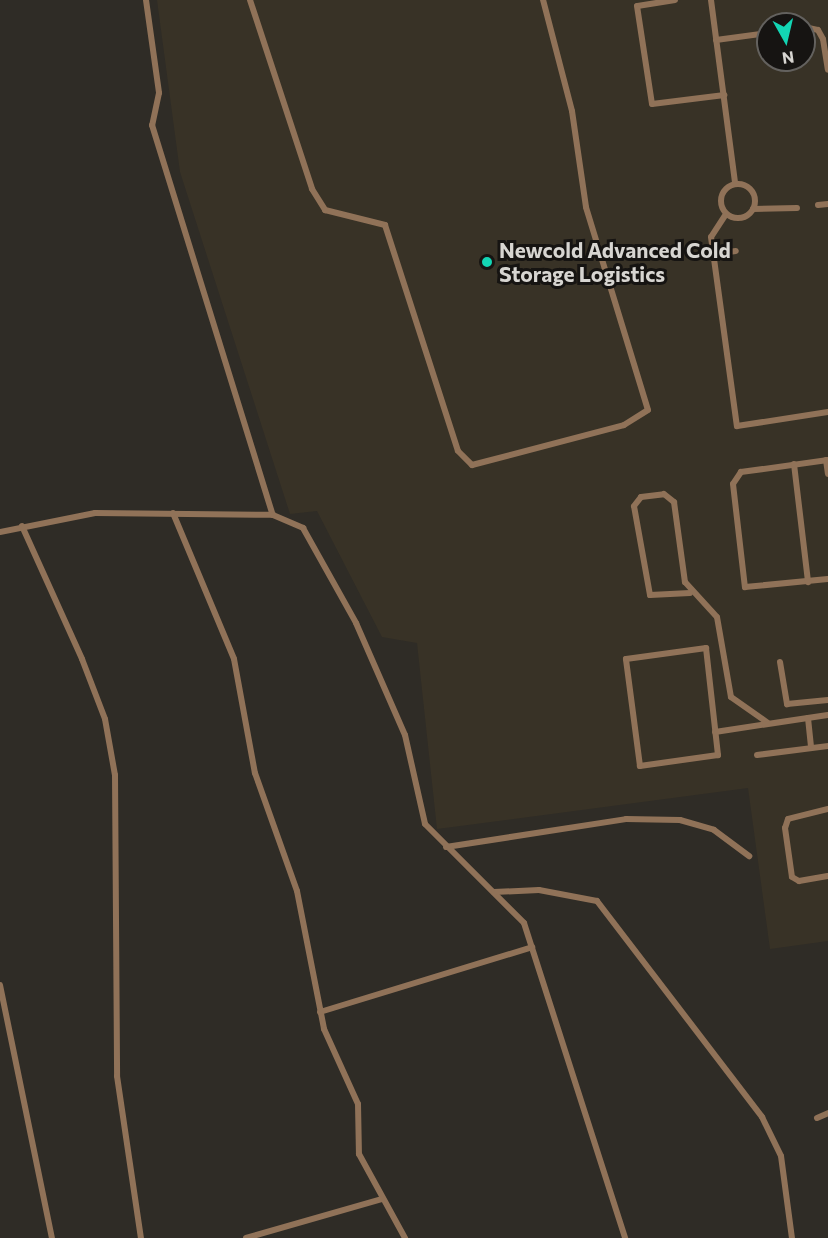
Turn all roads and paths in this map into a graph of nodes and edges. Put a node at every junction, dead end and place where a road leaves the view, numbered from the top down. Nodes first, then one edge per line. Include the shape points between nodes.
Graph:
1 (146, 0) edge
2 (250, 0) edge
3 (543, 0) edge
4 (675, 0) edge
5 (711, 0) edge
6 (816, 30) edge
7 (756, 35) edge
8 (716, 40) junction
9 (828, 70) edge
10 (724, 95) junction
11 (735, 183) junction
12 (828, 204) edge
13 (818, 206) dead end
14 (797, 208) dead end
15 (753, 209) junction
16 (726, 214) junction
17 (736, 251) dead end
18 (714, 254) junction
19 (828, 412) edge
20 (827, 460) edge
21 (794, 464) junction
22 (828, 474) edge
23 (173, 513) junction
24 (273, 515) junction
25 (22, 526) junction
26 (0, 532) edge
27 (828, 579) edge
28 (808, 582) junction
29 (690, 593) junction
30 (780, 662) dead end
31 (828, 699) edge
32 (828, 715) edge
33 (808, 718) junction
34 (768, 723) junction
35 (715, 732) junction
36 (828, 746) edge
37 (811, 748) junction
38 (757, 755) dead end
39 (828, 809) edge
40 (447, 847) junction
41 (749, 856) dead end
42 (828, 876) edge
43 (494, 892) junction
44 (532, 947) junction
45 (0, 985) edge
46 (320, 1012) junction
47 (828, 1113) edge
48 (817, 1118) dead end
49 (382, 1200) junction
50 (52, 1238) edge
51 (141, 1238) edge
52 (246, 1238) edge
53 (405, 1238) edge
54 (625, 1238) edge
55 (792, 1238) edge

1 - 24 lane via 159,93 152,125
2 - 3 lane via 312,189 325,210 385,225 458,451 472,465 624,425 648,410 586,207 572,111
4 - 10 lane via 637,6 652,104
5 - 8 lane
6 - 9 lane via 823,39
7 - 8 lane
8 - 10 lane
10 - 11 lane
11 - 15 lane via 750,189
11 - 16 lane via 721,195
12 - 13 lane
14 - 15 lane
15 - 16 lane via 740,218
16 - 18 lane via 713,227
17 - 18 lane
18 - 19 lane via 737,426
20 - 21 lane
20 - 22 lane
21 - 28 lane
21 - 28 lane via 734,475 742,580 751,589
23 - 24 lane
23 - 25 lane via 95,513
23 - 46 lane via 234,659 255,773 297,891
24 - 40 lane via 303,528 322,558 405,735 425,824
25 - 26 lane
25 - 51 lane via 105,719 115,775 117,1076
27 - 28 lane
29 - 29 lane via 674,502 664,494 642,497 634,506 650,595
29 - 34 lane via 717,617 731,697
30 - 31 lane via 787,704
32 - 33 lane
33 - 34 lane
33 - 37 lane
34 - 35 lane
35 - 35 lane via 706,648 626,659 640,766 714,760
36 - 37 lane
37 - 38 lane
39 - 42 lane via 788,819 785,828 792,877 799,881
40 - 41 lane via 626,819 680,820 714,830
40 - 43 lane
43 - 44 lane via 524,923
43 - 55 lane via 539,890 597,901 762,1117 781,1156
44 - 46 lane
44 - 54 lane
45 - 50 lane
46 - 49 lane via 351,1082 359,1154
47 - 48 lane
49 - 52 lane
49 - 53 lane

